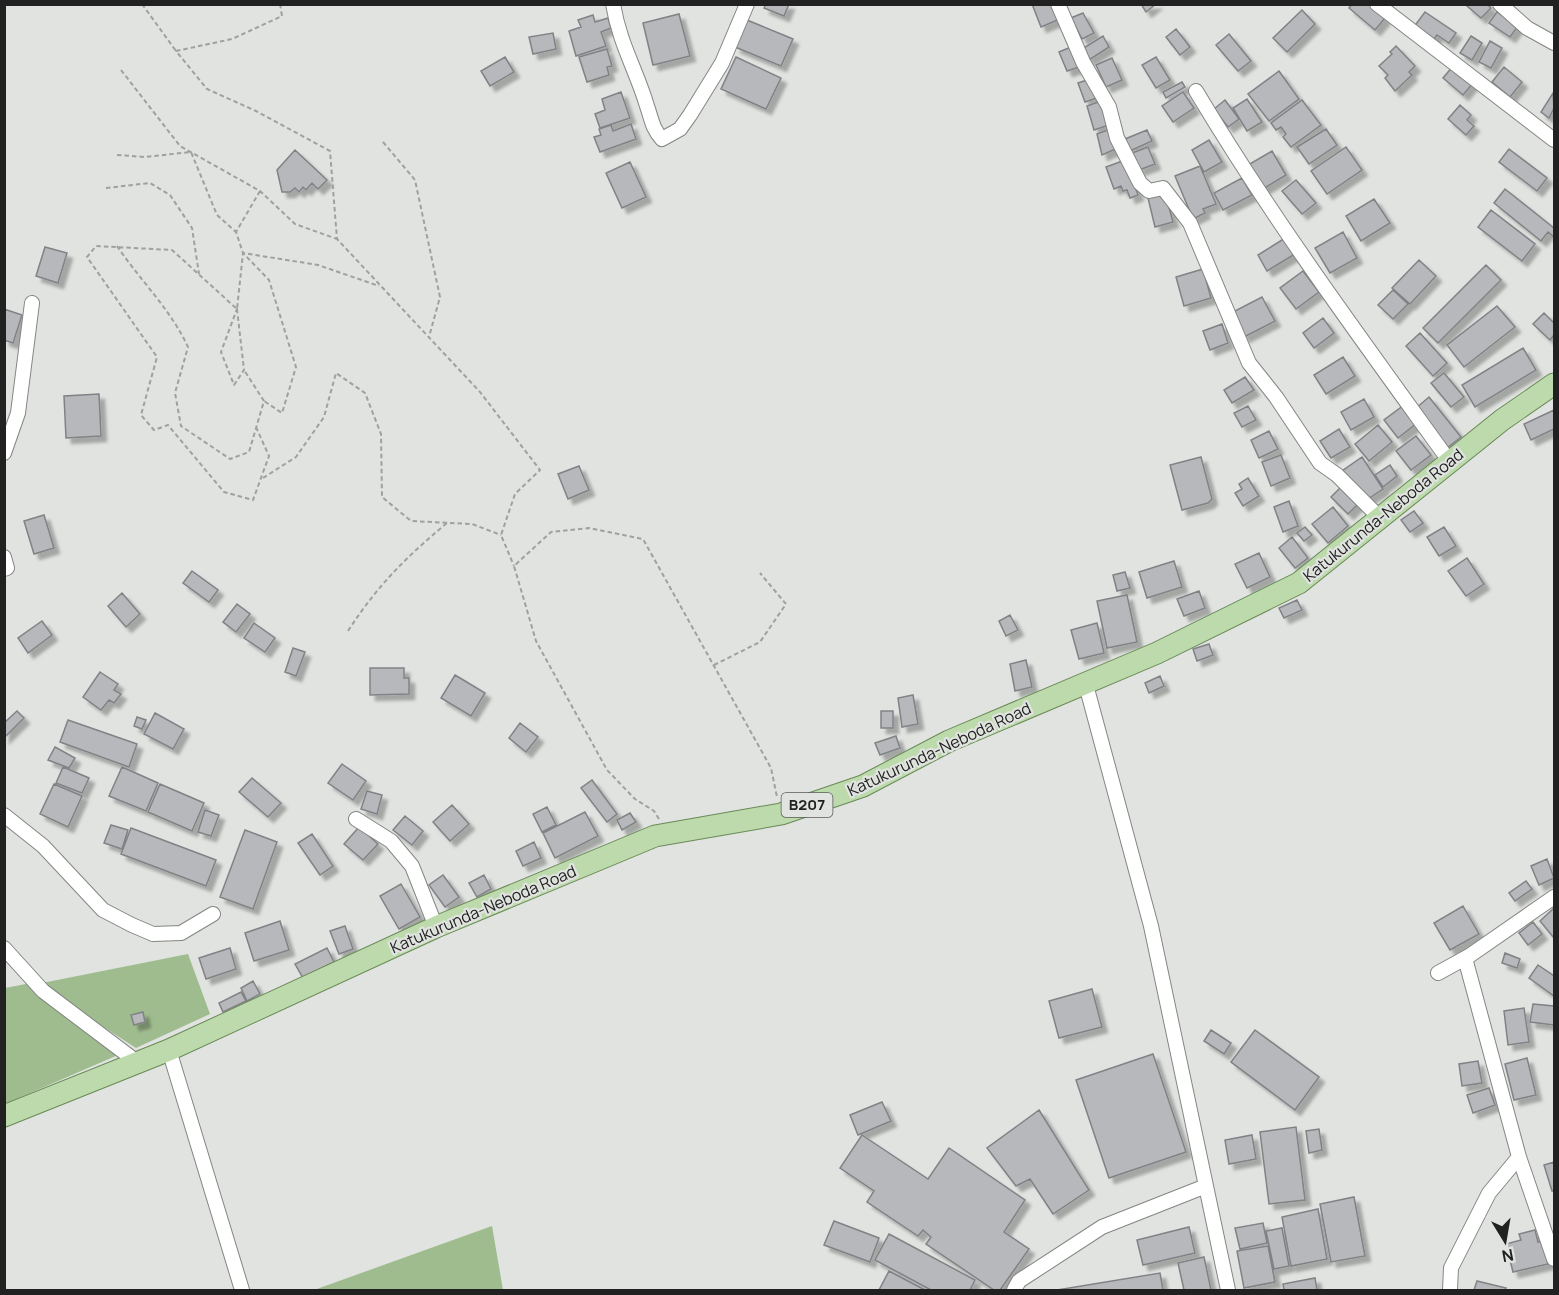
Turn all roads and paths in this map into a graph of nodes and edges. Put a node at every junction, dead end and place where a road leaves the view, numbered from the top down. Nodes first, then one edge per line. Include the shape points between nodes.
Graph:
1 (142, 4) edge
2 (280, 4) edge
3 (613, 4) edge
4 (747, 4) edge
5 (1058, 4) edge
6 (1377, 4) edge
7 (1500, 4) edge
8 (1554, 43) edge
9 (176, 51) junction
10 (121, 70) dead end
11 (1196, 91) dead end
12 (1554, 140) edge
13 (383, 142) dead end
14 (191, 152) junction
15 (117, 155) dead end
16 (106, 188) dead end
17 (260, 191) junction
18 (236, 232) junction
19 (337, 239) junction
20 (117, 246) junction
21 (243, 253) junction
22 (199, 274) junction
23 (382, 287) junction
24 (32, 303) dead end
25 (237, 309) junction
26 (429, 337) junction
27 (244, 370) junction
28 (1554, 384) edge
29 (264, 401) junction
30 (4, 408) edge
31 (18, 413) junction
32 (256, 427) junction
33 (4, 453) edge
34 (1450, 462) junction
35 (261, 479) junction
36 (1380, 518) junction
37 (447, 523) junction
38 (501, 535) junction
39 (4, 557) edge
40 (514, 566) junction
41 (4, 569) edge
42 (760, 573) dead end
43 (348, 631) dead end
44 (714, 665) junction
45 (1086, 685) junction
46 (4, 814) edge
47 (781, 814) junction
48 (356, 819) dead end
49 (668, 834) junction
50 (1554, 897) edge
51 (213, 914) dead end
52 (436, 927) junction
53 (4, 948) edge
54 (1465, 958) junction
55 (1438, 973) dead end
56 (169, 1050) junction
57 (137, 1062) junction
58 (4, 1116) edge
59 (1519, 1157) junction
60 (1206, 1186) junction
61 (1554, 1259) edge
62 (242, 1290) edge
63 (1014, 1290) edge
64 (1228, 1290) edge
65 (1450, 1290) edge

1 - 9 path
2 - 9 path via 282,16 231,39
3 - 4 street via 624,51 652,128 662,139 680,129 690,115 722,63
5 - 36 street via 1083,62 1109,107 1117,138 1140,183 1149,191 1163,188 1190,223 1249,363 1320,463
6 - 12 street
7 - 8 street via 1527,28
9 - 19 path via 207,89 330,151
10 - 14 path via 180,146
11 - 34 street via 1326,291
13 - 26 path via 415,180 440,297
14 - 15 path via 145,157
14 - 17 path
14 - 18 path via 217,215
16 - 22 path via 150,183 170,195 192,228
17 - 18 path
17 - 19 path via 295,224
18 - 21 path
19 - 23 path
20 - 22 path via 172,250
20 - 32 path via 179,327 188,347 175,393 181,426 230,459 249,452
20 - 35 path via 96,246 87,257 157,357 141,415 154,430 168,425 224,492 254,500
21 - 23 path via 318,265
21 - 25 path
21 - 29 path via 269,280 296,367 282,413
22 - 25 path
23 - 26 path
24 - 31 street
25 - 27 path
25 - 27 path via 221,352 234,385
26 - 38 path via 480,392 540,470 515,494
27 - 29 path
28 - 34 main road, Katukurunda-Neboda Road / B207
29 - 32 path
30 - 31 street
31 - 33 street
32 - 35 path via 270,456
34 - 36 main road, Katukurunda-Neboda Road / B207
35 - 37 path via 296,457 324,417 336,373 365,393 381,434 382,496 411,521
36 - 45 main road, Katukurunda-Neboda Road / B207 via 1299,583
37 - 38 path via 472,524
37 - 43 path via 412,552 372,594
38 - 40 path
39 - 41 street
40 - 44 path via 551,532 589,528 643,539
40 - 49 path via 536,642 607,770 635,799 654,811
42 - 44 path via 786,604 760,642
44 - 47 path via 771,768
45 - 47 main road, Katukurunda-Neboda Road / B207 via 949,741 862,786
45 - 60 street via 1151,926
46 - 51 street via 43,846 103,910 132,925 153,934 181,933
47 - 49 main road, Katukurunda-Neboda Road / B207
48 - 52 street via 391,842 412,866
49 - 52 main road, Katukurunda-Neboda Road / B207
50 - 54 street
52 - 56 main road, Katukurunda-Neboda Road / B207
53 - 57 street via 43,990
54 - 55 street
54 - 59 street
56 - 57 main road, Katukurunda-Neboda Road / B207
56 - 62 street
57 - 58 main road, Katukurunda-Neboda Road / B207
59 - 61 street
59 - 65 street via 1489,1193 1451,1268
60 - 63 street via 1102,1227 1019,1281
60 - 64 street

